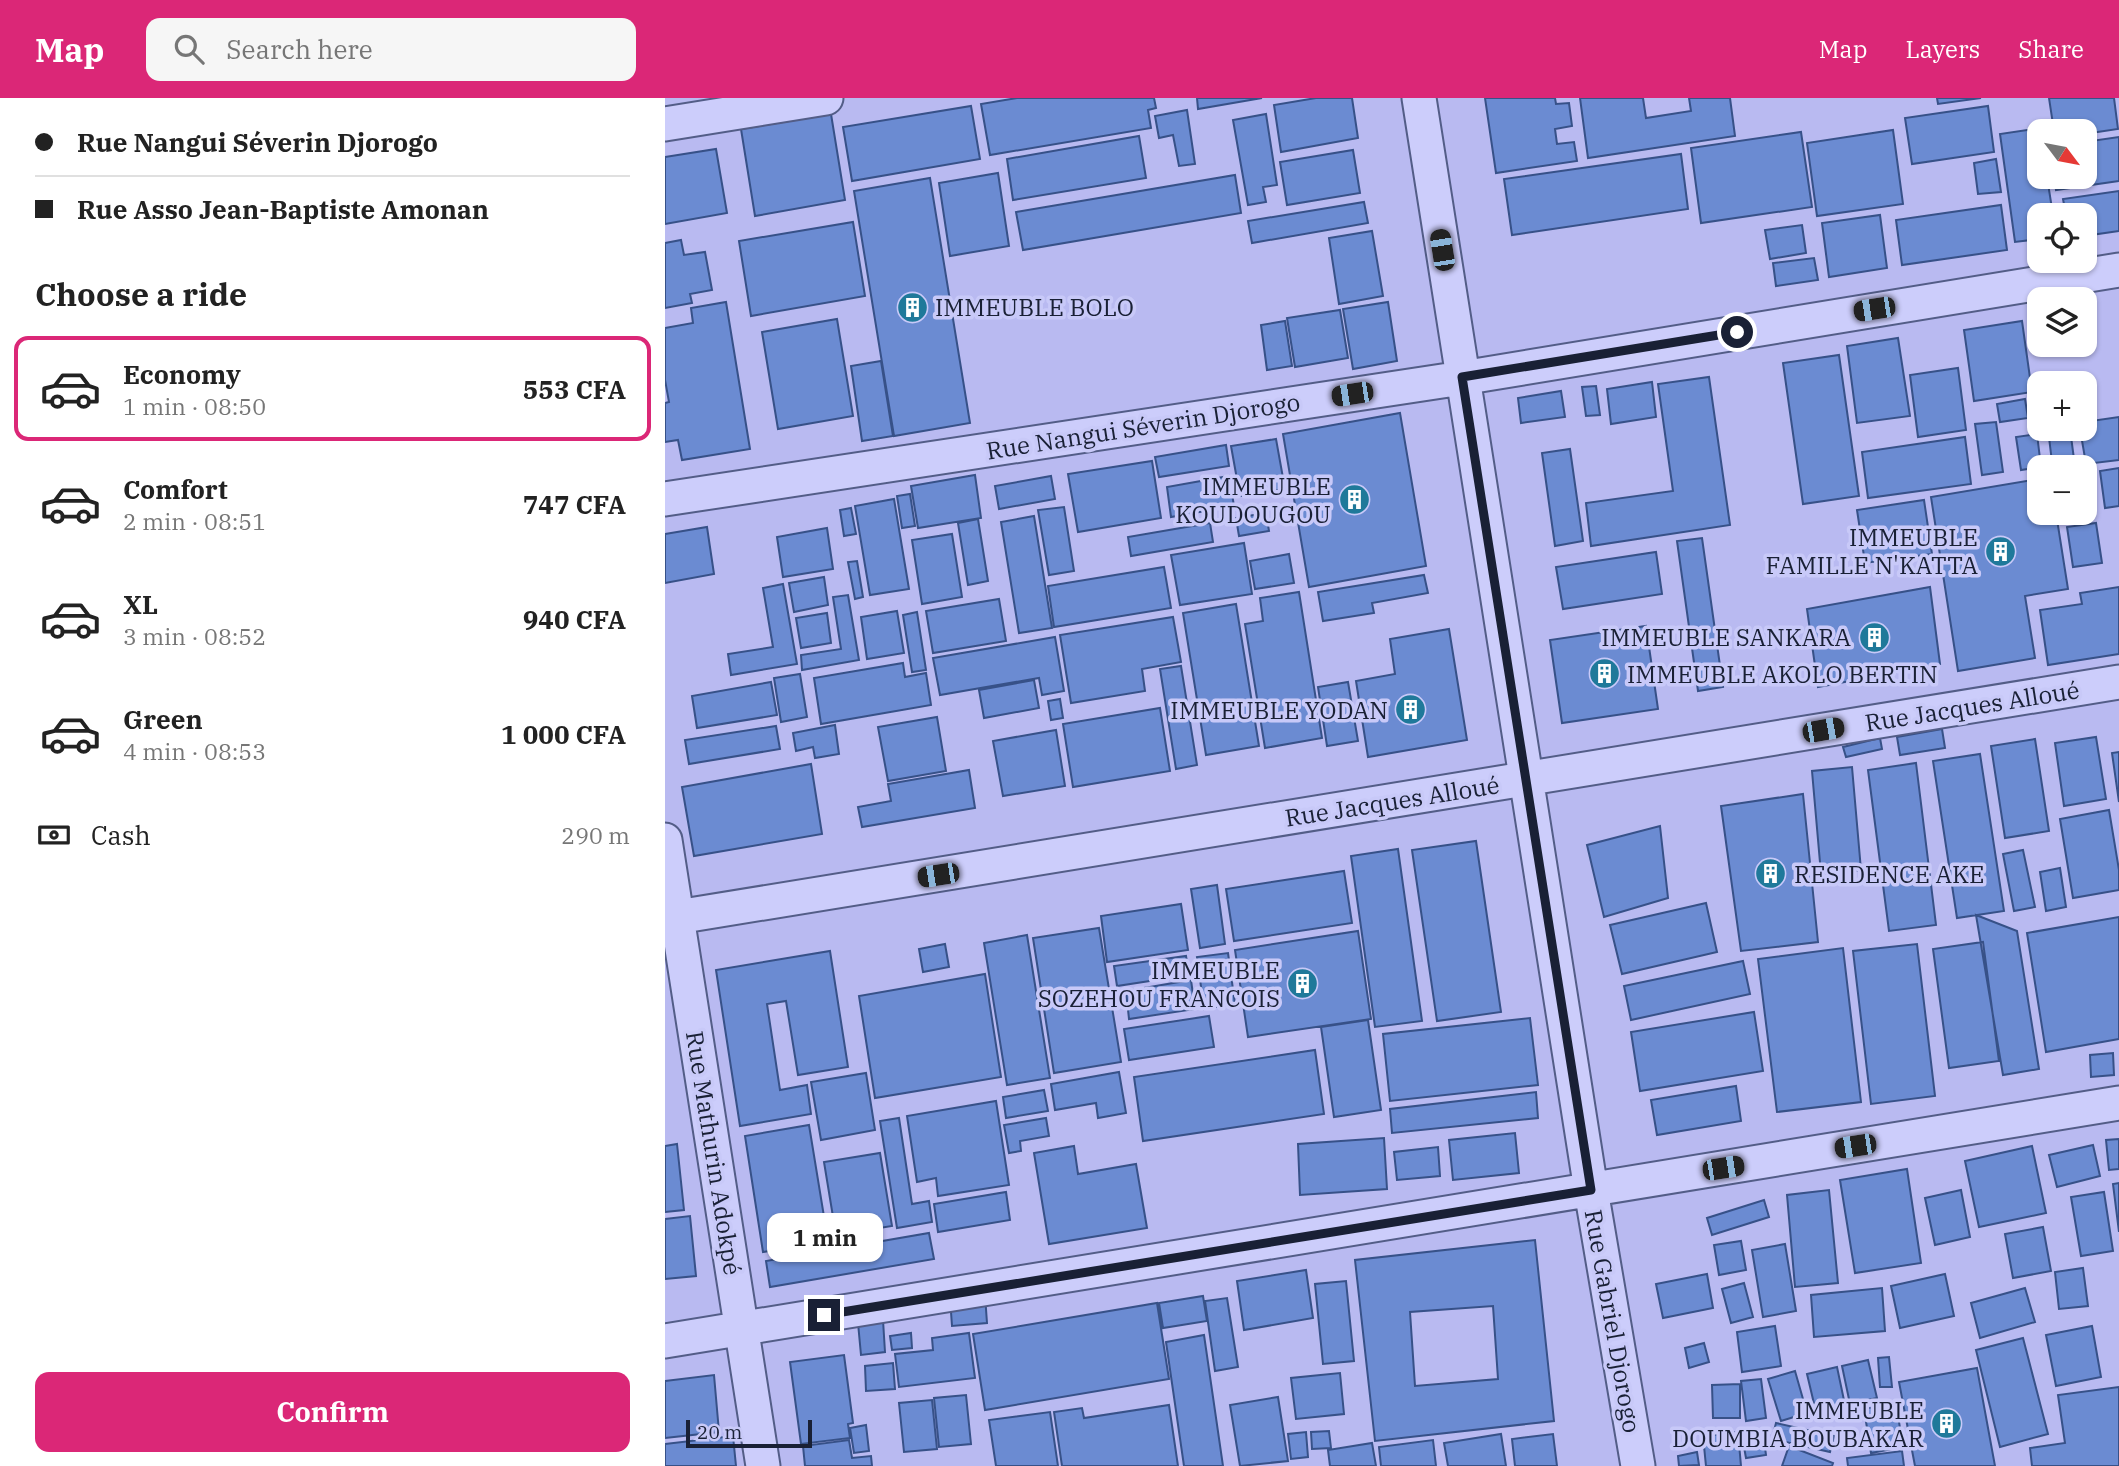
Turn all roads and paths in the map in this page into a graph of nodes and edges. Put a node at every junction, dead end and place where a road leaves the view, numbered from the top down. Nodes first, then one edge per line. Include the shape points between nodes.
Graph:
1 (826, 98) edge
2 (1419, 98) edge
3 (665, 124) edge
4 (2119, 270) edge
5 (1462, 377) junction
6 (665, 499) edge
7 (2119, 682) edge
8 (1526, 779) junction
9 (665, 840) edge
10 (671, 918) edge
11 (2119, 1103) edge
12 (1591, 1190) junction
13 (742, 1329) junction
14 (665, 1341) edge
15 (763, 1466) edge
16 (1638, 1466) edge

1 - 3 street
2 - 5 street, Rue Gabriel Djorogo
4 - 5 street, Rue Nangui Séverin Djorogo
5 - 6 street, Rue Nangui Séverin Djorogo
5 - 8 street, Rue Gabriel Djorogo
7 - 8 street, Rue Jacques Alloué
8 - 10 street, Rue Jacques Alloué
8 - 12 street, Rue Gabriel Djorogo
9 - 10 street, Rue Mathurin Adokpé
10 - 13 street, Rue Mathurin Adokpé
11 - 12 street
12 - 13 street
12 - 16 street, Rue Gabriel Djorogo
13 - 14 street
13 - 15 street, Rue Mathurin Adokpé

